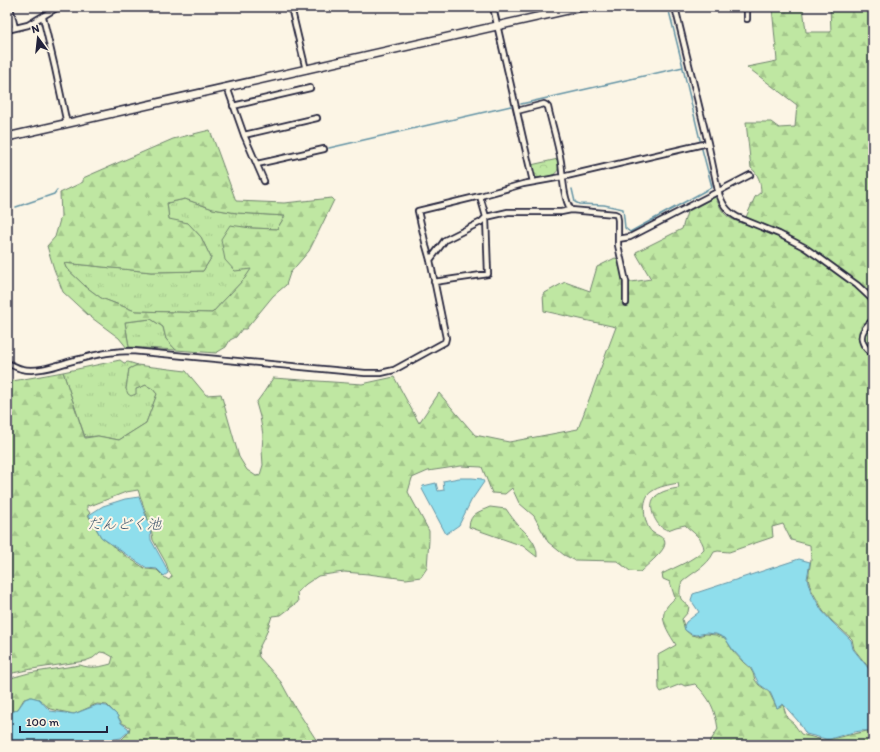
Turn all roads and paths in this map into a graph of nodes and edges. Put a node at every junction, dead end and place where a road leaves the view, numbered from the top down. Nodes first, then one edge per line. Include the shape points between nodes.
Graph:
1 (10, 7) edge
2 (58, 7) edge
3 (291, 7) edge
4 (493, 7) edge
5 (581, 7) edge
6 (675, 7) edge
7 (747, 7) edge
8 (43, 17) junction
9 (747, 19) dead end
10 (497, 26) junction
11 (15, 28) junction
12 (7, 30) edge
13 (306, 70) junction
14 (227, 87) junction
15 (310, 88) dead end
16 (233, 106) junction
17 (518, 111) junction
18 (317, 118) dead end
19 (67, 124) junction
20 (244, 135) junction
21 (7, 137) edge
22 (708, 143) junction
23 (324, 149) dead end
24 (257, 164) junction
25 (750, 175) dead end
26 (562, 177) junction
27 (264, 181) dead end
28 (533, 182) junction
29 (718, 191) junction
30 (480, 196) junction
31 (571, 210) junction
32 (486, 217) junction
33 (618, 239) junction
34 (430, 260) junction
35 (434, 282) junction
36 (873, 300) edge
37 (626, 303) dead end
38 (873, 320) edge
39 (873, 354) edge
40 (7, 363) edge

1 - 11 street
2 - 8 street
3 - 13 street
4 - 10 street
5 - 10 street
6 - 22 street
7 - 9 street
8 - 11 street
8 - 19 street
10 - 13 street
10 - 17 street
11 - 12 street
13 - 14 street
14 - 16 street
14 - 19 street
15 - 16 street
16 - 20 street
17 - 26 street via 544,104 547,106
17 - 28 street
18 - 20 street
19 - 21 street
20 - 24 street
22 - 26 street
22 - 29 street
23 - 24 street
24 - 27 street
25 - 29 street
26 - 28 street
26 - 31 street
28 - 30 street
29 - 33 street via 630,237
29 - 36 street via 722,204 732,214 804,247 857,285
30 - 32 street
30 - 34 street via 418,210
31 - 32 street via 508,212
31 - 33 street via 614,214 618,217
32 - 34 street via 445,240
32 - 35 street via 488,274
33 - 37 street via 618,250 626,282
34 - 35 street
35 - 40 street via 445,342 394,370 381,373 132,351 99,354 41,369 21,369
38 - 39 street via 864,329 862,337 866,349

